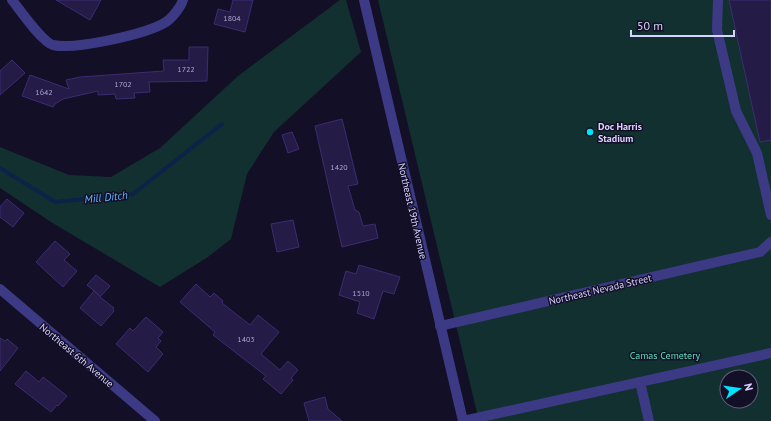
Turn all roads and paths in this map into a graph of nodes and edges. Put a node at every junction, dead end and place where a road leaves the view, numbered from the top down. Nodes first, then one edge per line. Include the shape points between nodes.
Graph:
1 (12, 0) edge
2 (183, 0) edge
3 (364, 0) edge
4 (718, 0) edge
5 (771, 215) edge
6 (771, 242) edge
7 (0, 289) edge
8 (440, 326) junction
9 (771, 353) edge
10 (640, 382) junction
11 (488, 418) edge
12 (155, 421) edge
13 (463, 421) edge
14 (649, 421) edge

1 - 2 street via 36,31 52,45 78,46 146,30 167,21
3 - 8 street, Northeast 19th Avenue
4 - 5 street via 717,30 736,111 757,153
6 - 8 street, Northeast Nevada Street via 760,252
7 - 12 street, Northeast 6th Avenue
8 - 13 street, Northeast 19th Avenue
9 - 10 street
10 - 11 street
10 - 14 street
11 - 13 street

